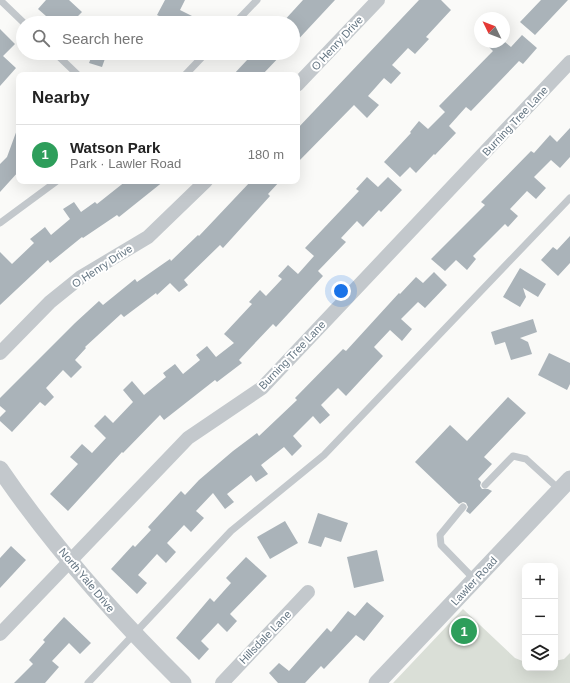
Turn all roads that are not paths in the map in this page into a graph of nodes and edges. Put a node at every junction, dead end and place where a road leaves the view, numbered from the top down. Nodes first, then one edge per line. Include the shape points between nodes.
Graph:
1 (0, 0) edge
2 (257, 0) edge
3 (378, 0) edge
4 (17, 16) edge
5 (242, 16) edge
6 (62, 60) edge
7 (199, 60) edge
8 (570, 62) edge
9 (75, 72) edge
10 (188, 72) edge
11 (300, 82) edge
12 (53, 184) edge
13 (203, 184) edge
14 (570, 198) edge
15 (0, 223) edge
16 (0, 353) edge
17 (0, 469) edge
18 (565, 484) edge
19 (485, 485) dead end
20 (463, 508) dead end
21 (70, 561) junction
22 (476, 580) junction
23 (308, 592) dead end
24 (0, 634) edge
25 (134, 635) junction
26 (88, 683) edge
27 (183, 683) edge
28 (222, 683) edge
29 (377, 683) edge

1 - 4 lane
2 - 5 lane
3 - 11 street, O Henry Drive
6 - 9 lane
7 - 10 lane
8 - 21 street, Burning Tree Lane via 262,388 188,438
12 - 15 lane
13 - 16 street, O Henry Drive via 148,236 81,277 50,302
14 - 25 lane via 324,455 231,531
17 - 21 street, North Yale Drive via 18,496
18 - 19 lane via 526,458 513,456
18 - 22 street, Lawler Road
20 - 22 lane via 440,535 441,545
21 - 24 street, Burning Tree Lane
21 - 25 street, North Yale Drive
22 - 29 street, Lawler Road
23 - 28 street, Hillsdale Lane
25 - 26 lane
25 - 27 street, North Yale Drive

